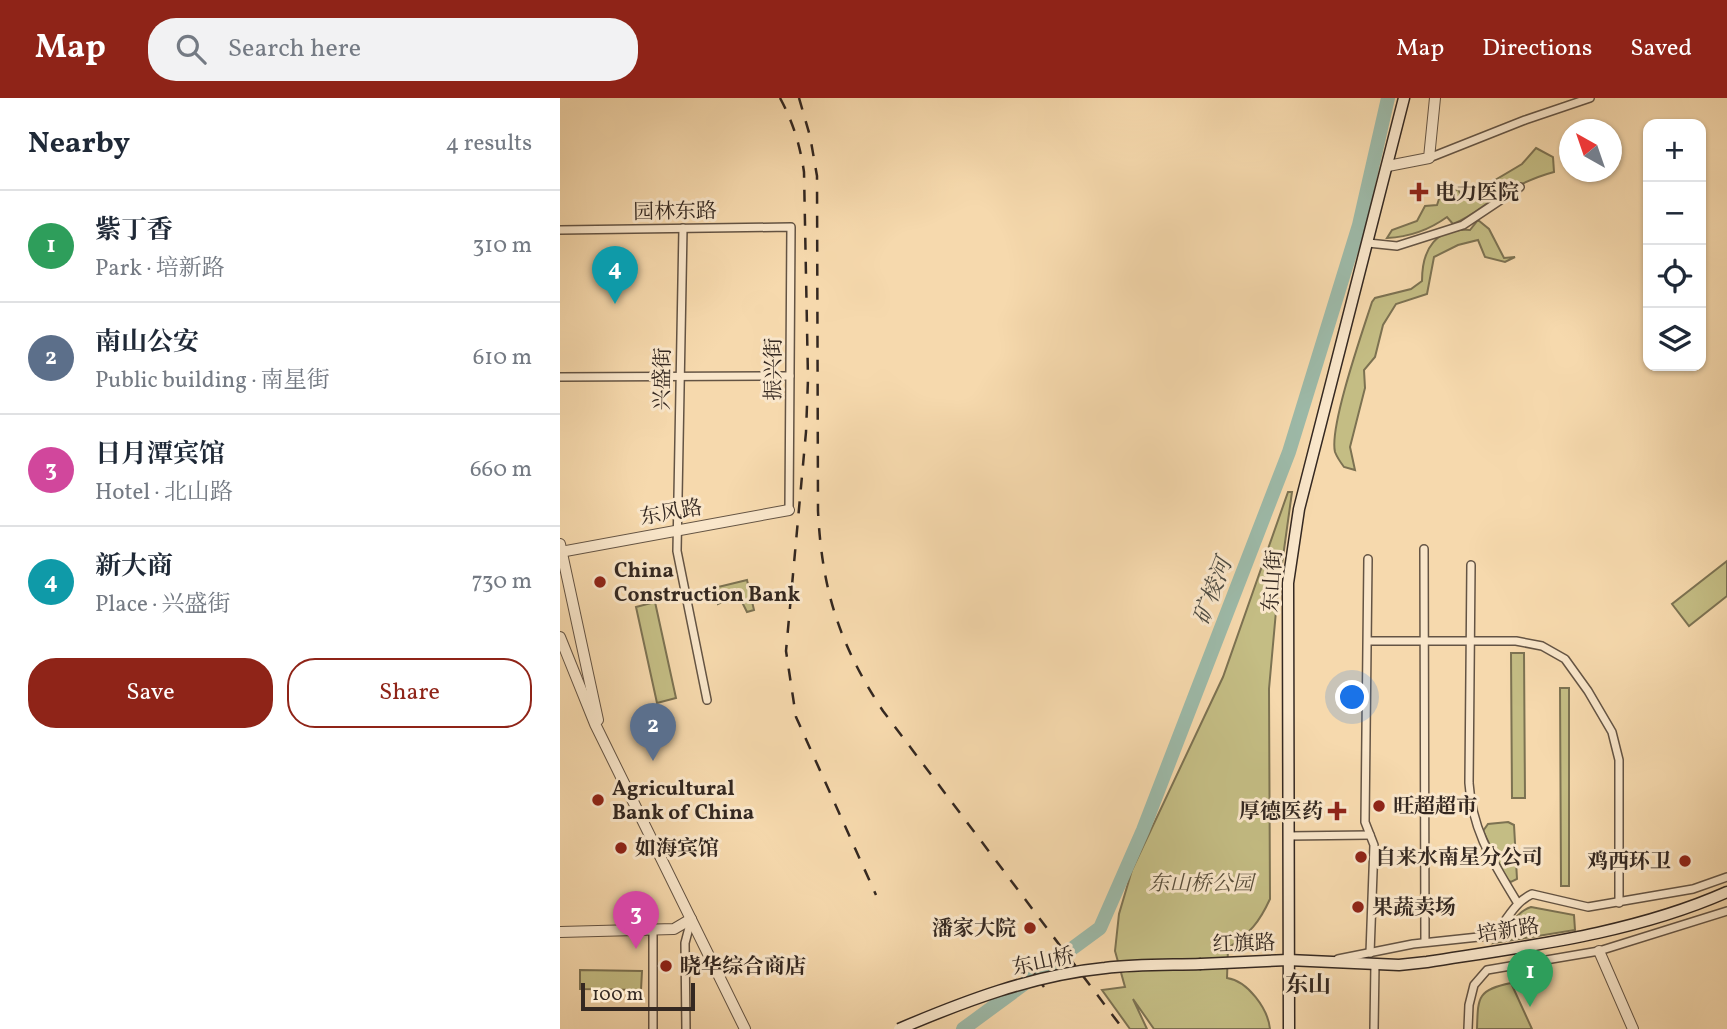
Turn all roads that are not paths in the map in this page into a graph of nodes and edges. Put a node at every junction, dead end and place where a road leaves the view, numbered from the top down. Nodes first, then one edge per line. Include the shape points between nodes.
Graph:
1 (1404, 98) edge
2 (1435, 98) edge
3 (1590, 98) edge
4 (1429, 158) junction
5 (1388, 166) junction
6 (1520, 187) dead end
7 (791, 227) joint
8 (683, 228) junction
9 (560, 230) edge
10 (1368, 243) junction
11 (680, 376) junction
12 (790, 376) junction
13 (560, 377) edge
14 (789, 510) joint
15 (676, 531) junction
16 (561, 549) edge
17 (1424, 549) dead end
18 (1368, 559) dead end
19 (1471, 565) dead end
20 (560, 636) edge
21 (1470, 640) junction
22 (1368, 641) junction
23 (1423, 641) junction
24 (707, 700) dead end
25 (603, 741) junction
26 (1370, 835) junction
27 (1288, 836) junction
28 (1727, 877) edge
29 (1727, 892) edge
30 (1517, 902) junction
31 (1619, 903) junction
32 (1727, 911) edge
33 (691, 919) junction
34 (653, 929) junction
35 (560, 932) edge
36 (1425, 942) junction
37 (1599, 951) junction
38 (1370, 953) junction
39 (1288, 960) junction
40 (1327, 962) junction
41 (1201, 964) joint
42 (1375, 964) junction
43 (653, 1029) edge
44 (686, 1029) edge
45 (745, 1029) edge
46 (900, 1029) edge
47 (1289, 1029) edge
48 (1374, 1029) edge
49 (1468, 1029) edge
50 (1633, 1029) edge

1 - 5 main road, 东山街
2 - 4 street
3 - 4 street
4 - 5 street
5 - 10 main road, 东山街
6 - 10 street via 1463,225 1397,246
7 - 8 street, 园林东路
7 - 12 street, 振兴街
8 - 9 street, 园林东路
8 - 11 street, 兴盛街
10 - 27 main road, 东山街 via 1292,551 1288,583
11 - 12 street
11 - 13 street
11 - 15 street, 兴盛街
12 - 14 street, 振兴街
14 - 15 street, 东风路
15 - 16 street, 东风路
15 - 24 street, 兴盛街
16 - 25 street
17 - 23 street
18 - 22 street
19 - 21 street
20 - 25 street
21 - 23 street
21 - 30 street via 1471,809 1486,850
21 - 31 street via 1542,646 1565,659 1612,732 1619,767
22 - 23 street
22 - 26 street via 1365,822
23 - 36 street
25 - 33 street
26 - 27 street
26 - 38 street via 1374,845
27 - 39 main road, 东山街
28 - 31 street via 1693,889
29 - 42 main road, 培新路 via 1606,932 1427,962
30 - 31 street via 1532,894 1588,907
30 - 36 street via 1495,933
32 - 37 street
33 - 34 street via 674,929
33 - 44 street via 685,943
33 - 45 street
34 - 35 street
34 - 43 street
36 - 38 street
37 - 49 street via 1487,971 1474,985
37 - 50 street
38 - 40 street
39 - 40 main road, 培新路
39 - 41 main road, 红旗路
39 - 47 main road, 东山街
40 - 42 main road, 培新路
41 - 46 main road, 东山桥, bridge via 1104,968 1016,985
42 - 48 street

